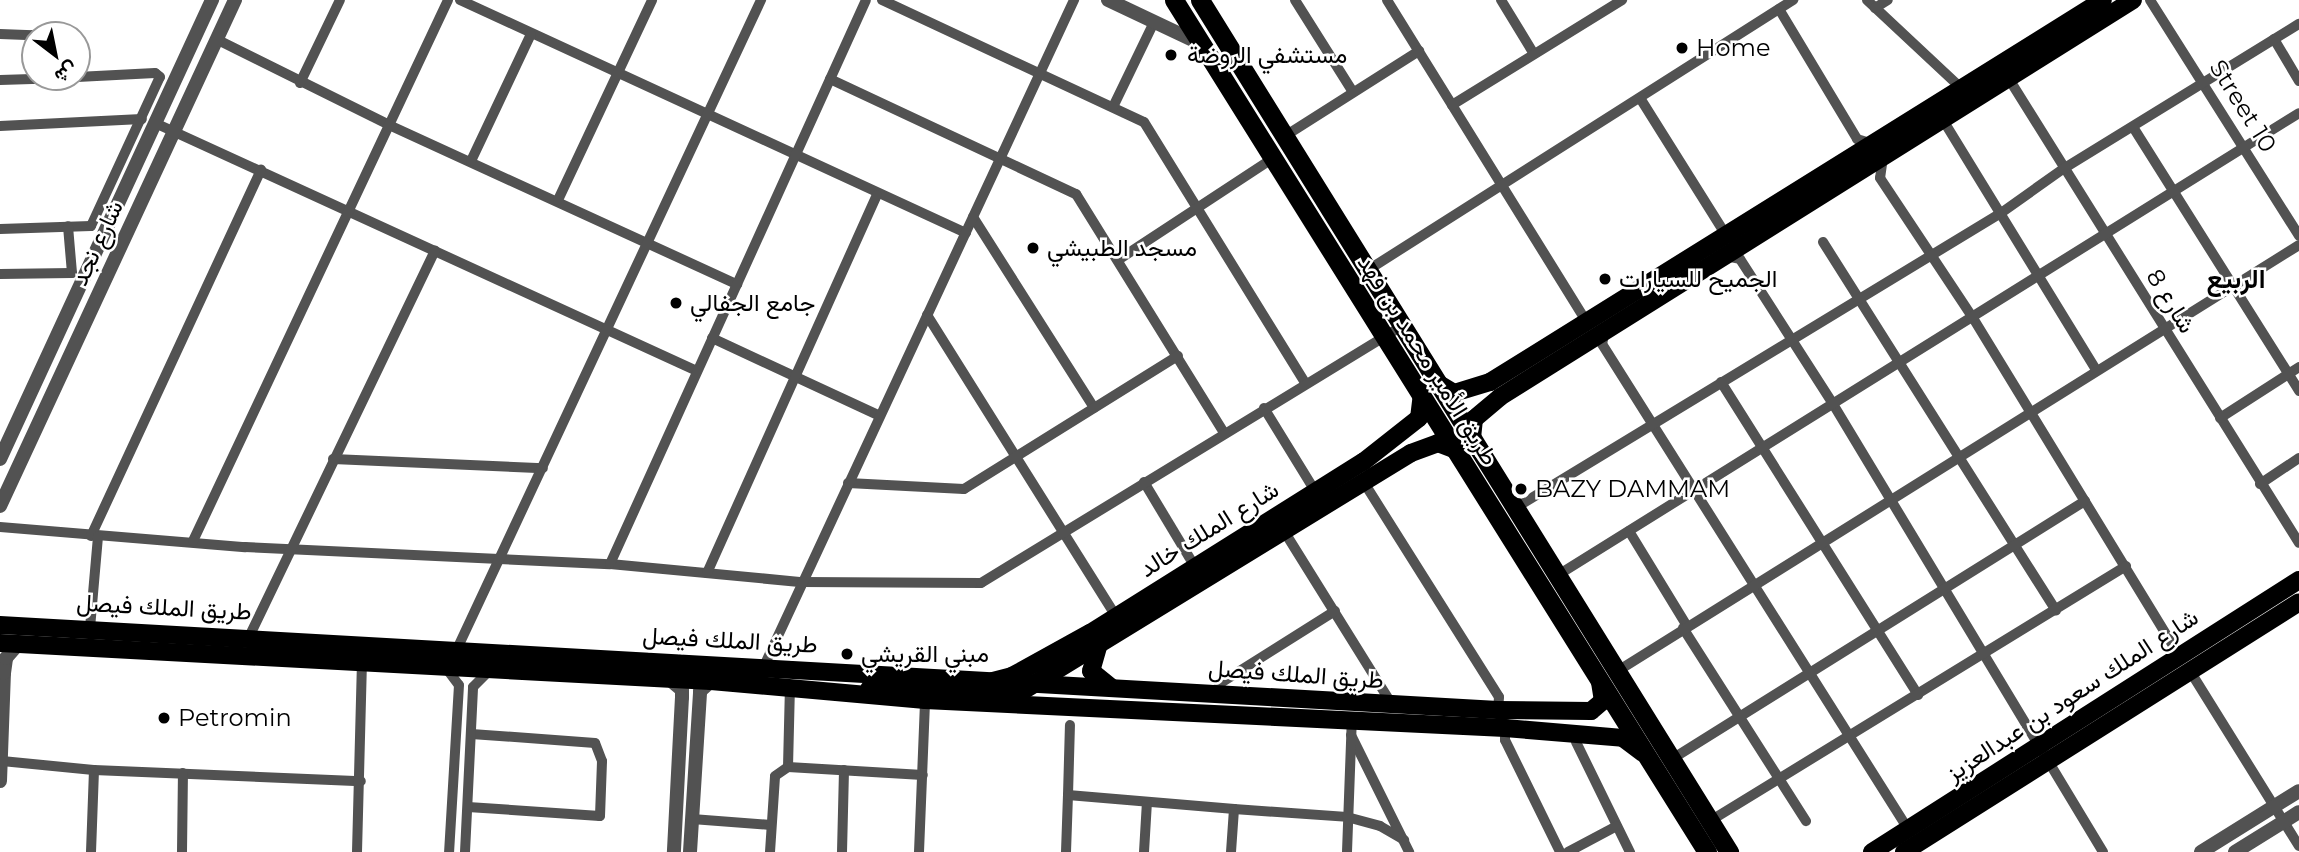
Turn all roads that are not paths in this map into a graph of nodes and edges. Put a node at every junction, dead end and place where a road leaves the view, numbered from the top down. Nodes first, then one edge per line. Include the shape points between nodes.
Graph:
1 (212, 0) edge
2 (234, 0) edge
3 (340, 0) edge
4 (448, 0) edge
5 (460, 0) edge
6 (652, 0) edge
7 (761, 0) edge
8 (866, 0) edge
9 (882, 0) edge
10 (1074, 0) edge
11 (1108, 0) edge
12 (1174, 0) edge
13 (1200, 0) edge
14 (1295, 0) edge
15 (1387, 0) edge
16 (1501, 0) edge
17 (1622, 0) edge
18 (1794, 0) edge
19 (1888, 0) edge
20 (2133, 0) edge
21 (2150, 0) edge
22 (1871, 4) edge
23 (2096, 5) edge
24 (1779, 9) junction
25 (1154, 22) junction
26 (2299, 24) edge
27 (0, 34) edge
28 (531, 34) junction
29 (21, 35) edge
30 (216, 39) junction
31 (2274, 39) junction
32 (1202, 44) junction
33 (1419, 51) junction
34 (1534, 54) junction
35 (1041, 72) junction
36 (617, 75) junction
37 (91, 76) edge
38 (21, 79) edge
39 (830, 79) junction
40 (2009, 79) junction
41 (0, 80) edge
42 (2299, 81) edge
43 (300, 83) junction
44 (2204, 84) junction
45 (1961, 88) junction
46 (1353, 92) junction
47 (1640, 98) junction
48 (1452, 105) junction
49 (1113, 107) junction
50 (2299, 113) edge
51 (708, 116) junction
52 (1943, 120) junction
53 (148, 121) junction
54 (389, 125) junction
55 (0, 126) edge
56 (2133, 127) junction
57 (175, 129) junction
58 (1285, 135) junction
59 (2245, 148) junction
60 (1878, 150) junction
61 (794, 157) junction
62 (1001, 157) junction
63 (1273, 158) junction
64 (471, 161) junction
65 (2063, 169) junction
66 (261, 170) junction
67 (1500, 186) junction
68 (2177, 192) junction
69 (877, 195) junction
70 (558, 200) junction
71 (1197, 208) junction
72 (348, 210) junction
73 (2001, 214) junction
74 (973, 217) junction
75 (68, 226) junction
76 (0, 229) edge
77 (966, 233) junction
78 (1726, 235) junction
79 (2107, 236) junction
80 (2299, 236) edge
81 (1823, 242) dead end
82 (2299, 244) edge
83 (649, 245) junction
84 (435, 250) junction
85 (1932, 254) junction
86 (1725, 256) junction
87 (1118, 260) junction
88 (1368, 270) junction
89 (0, 274) edge
90 (2041, 276) junction
91 (737, 284) junction
92 (2234, 285) junction
93 (1861, 298) junction
94 (927, 315) junction
95 (1973, 318) junction
96 (1587, 322) junction
97 (1403, 325) junction
98 (2163, 328) junction
99 (609, 330) junction
100 (1605, 331) junction
101 (1384, 336) junction
102 (712, 338) junction
103 (1792, 341) junction
104 (1178, 356) junction
105 (1900, 362) junction
106 (2299, 367) edge
107 (2096, 370) junction
108 (697, 371) junction
109 (2288, 374) junction
110 (796, 375) junction
111 (1490, 382) junction
112 (1721, 382) junction
113 (1305, 383) junction
114 (1430, 388) junction
115 (2299, 391) edge
116 (1500, 397) junction
117 (1833, 404) junction
118 (1094, 408) junction
119 (1264, 408) junction
120 (2030, 411) junction
121 (880, 416) junction
122 (2220, 418) junction
123 (1651, 424) junction
124 (1224, 433) junction
125 (1401, 436) junction
126 (1464, 444) junction
127 (1762, 448) junction
128 (1411, 453) junction
129 (1958, 456) junction
130 (1015, 458) junction
131 (2299, 458) edge
132 (0, 459) edge
133 (333, 459) junction
134 (542, 468) junction
135 (1363, 481) junction
136 (1144, 482) junction
137 (848, 483) junction
138 (2260, 484) junction
139 (1694, 490) junction
140 (1315, 491) junction
141 (1891, 498) junction
142 (2085, 501) junction
143 (0, 506) edge
144 (1515, 508) junction
145 (0, 527) edge
146 (1284, 531) junction
147 (1629, 531) junction
148 (1062, 532) junction
149 (95, 536) junction
150 (193, 541) junction
151 (1821, 541) junction
152 (2299, 544) edge
153 (2016, 547) junction
154 (289, 549) junction
155 (499, 559) junction
156 (610, 564) junction
157 (2126, 566) junction
158 (1195, 567) junction
159 (707, 573) junction
160 (1558, 575) junction
161 (2299, 580) edge
162 (802, 582) junction
163 (1753, 583) junction
164 (1947, 588) junction
165 (2299, 602) edge
166 (1335, 611) junction
167 (2056, 611) junction
168 (1111, 620) junction
169 (5, 622) edge
170 (1685, 627) junction
171 (90, 628) junction
172 (1878, 631) junction
173 (249, 637) junction
174 (9, 644) edge
175 (1098, 647) junction
176 (457, 649) junction
177 (1986, 653) junction
178 (2179, 655) junction
179 (362, 662) junction
180 (764, 666) junction
181 (443, 667) junction
182 (1063, 667) junction
183 (491, 670) junction
184 (2190, 671) junction
185 (2, 673) edge
186 (1811, 673) junction
187 (1607, 675) junction
188 (669, 678) junction
189 (711, 681) junction
190 (993, 681) junction
191 (1036, 684) junction
192 (1068, 686) junction
193 (790, 687) junction
194 (1112, 688) junction
195 (846, 690) junction
196 (1218, 693) junction
197 (1918, 695) junction
198 (926, 700) junction
199 (1393, 706) junction
200 (1582, 713) junction
201 (1279, 715) junction
202 (1739, 718) junction
203 (1502, 719) junction
204 (1070, 725) dead end
205 (681, 727) junction
206 (1352, 727) junction
207 (698, 729) junction
208 (471, 734) junction
209 (1851, 736) junction
210 (1578, 738) junction
211 (2040, 743) junction
212 (1643, 752) junction
213 (1672, 759) junction
214 (2049, 760) junction
215 (2, 761) junction
216 (788, 767) junction
217 (94, 770) junction
218 (844, 770) junction
219 (183, 773) junction
220 (923, 775) junction
221 (1780, 779) junction
222 (0, 781) edge
223 (361, 781) junction
224 (2299, 791) edge
225 (1068, 795) junction
226 (1147, 802) junction
227 (2274, 806) junction
228 (468, 807) junction
229 (1234, 809) junction
230 (2299, 811) edge
231 (1347, 817) junction
232 (692, 819) junction
233 (1710, 821) junction
234 (1806, 821) dead end
235 (2284, 821) junction
236 (771, 825) junction
237 (1617, 826) junction
238 (1404, 840) junction
239 (1913, 844) edge
240 (2299, 846) edge
241 (91, 852) edge
242 (182, 852) edge
243 (357, 852) edge
244 (449, 852) edge
245 (465, 852) edge
246 (674, 852) edge
247 (690, 852) edge
248 (770, 852) edge
249 (842, 852) edge
250 (919, 852) edge
251 (1066, 852) edge
252 (1144, 852) edge
253 (1231, 852) edge
254 (1347, 852) edge
255 (1409, 852) edge
256 (1560, 852) edge
257 (1567, 852) edge
258 (1630, 852) edge
259 (1707, 852) edge
260 (1729, 852) edge
261 (1872, 852) edge
262 (2103, 852) edge
263 (2201, 852) edge
264 (2235, 852) edge

1 - 53 street, شارع نجد
2 - 30 street, شارع نجد
3 - 43 street
4 - 54 street
5 - 28 street
6 - 36 street
7 - 51 street
8 - 39 street
9 - 35 street
10 - 35 street
11 - 25 street
12 - 32 highway, طريق الأمير محمد بن فهد
13 - 58 highway, طريق الأمير محمد بن فهد
14 - 46 street
15 - 33 street
16 - 34 street
17 - 34 street
18 - 24 street
19 - 22 street
20 - 40 main road
21 - 44 street, Street 10
22 - 45 street
23 - 40 main road via 2009,68
23 - 45 main road
24 - 47 street
24 - 60 street via 1854,135
25 - 32 street
25 - 49 street
26 - 31 street
27 - 29 street
28 - 36 street
28 - 64 street
30 - 43 street
30 - 57 street, شارع نجد
31 - 42 street
31 - 44 street
32 - 63 highway, طريق الأمير محمد بن فهد
33 - 46 street
33 - 48 street
34 - 48 street
35 - 49 street
35 - 62 street
36 - 51 street
36 - 70 street
37 - 53 street via 155,73 160,77
38 - 41 street
39 - 61 street
39 - 62 street
40 - 52 main road
40 - 65 street, شارع 8
43 - 54 street
44 - 56 street
44 - 59 street, Street 10
45 - 60 main road
46 - 58 street
47 - 67 street
47 - 78 street
48 - 67 street
49 - 71 street via 1144,122
50 - 59 street
51 - 61 street
51 - 83 street
52 - 60 main road
52 - 73 street
53 - 55 street
53 - 57 street
53 - 75 street via 91,226
53 - 132 street, شارع نجد
54 - 64 street
54 - 72 street
56 - 65 street
56 - 68 street
57 - 66 street
57 - 143 street, شارع نجد
58 - 88 highway, طريق الأمير محمد بن فهد
59 - 68 street
59 - 80 street, Street 10
60 - 78 main road
60 - 85 street via 1880,178
60 - 86 main road
61 - 69 street
61 - 91 street
62 - 74 street
62 - 87 street via 1076,194
63 - 71 street
63 - 101 highway, طريق الأمير محمد بن فهد
64 - 70 street
65 - 73 street
65 - 79 street, شارع 8
66 - 72 street
66 - 149 street
67 - 88 street
67 - 96 street
68 - 79 street
68 - 92 street
69 - 77 street
69 - 110 street
70 - 83 street
71 - 87 street
71 - 113 street
72 - 84 street
72 - 150 street
73 - 85 street
73 - 90 street
74 - 77 street
74 - 118 street
75 - 76 street
75 - 89 street via 72,273
77 - 94 street
78 - 96 main road
79 - 90 street
79 - 98 street, شارع 8
81 - 93 street
82 - 92 street
83 - 91 street
83 - 99 street
84 - 99 street
84 - 133 street
85 - 93 street
85 - 95 street
86 - 100 main road
86 - 103 street via 1740,259
87 - 104 street
88 - 97 highway, طريق الأمير محمد بن فهد
90 - 95 street
90 - 107 street
91 - 102 street
92 - 98 street
92 - 109 street
93 - 103 street
93 - 105 street
94 - 121 street
94 - 130 street
95 - 105 street
95 - 120 street
96 - 111 main road
97 - 101 street
97 - 114 highway, طريق الأمير محمد بن فهد
98 - 107 street
98 - 122 street, شارع 8
99 - 108 street
99 - 134 street
100 - 116 main road
100 - 123 street via 1602,344
101 - 113 street
101 - 114 highway, طريق الأمير محمد بن فهد
102 - 108 street
102 - 110 street
103 - 112 street
103 - 117 street
104 - 118 street
104 - 124 street
105 - 117 street
105 - 129 street
106 - 109 street
107 - 120 street
108 - 156 street
109 - 115 street
109 - 122 street
110 - 121 street
110 - 159 street
111 - 114 main road via 1454,393
111 - 116 main road via 1480,391 1482,401 1491,403
112 - 123 street
112 - 127 street
113 - 119 street
114 - 125 main road, شارع الملك خالد via 1421,415
114 - 126 highway, طريق الأمير محمد بن فهد
116 - 126 main road via 1474,419
117 - 127 street
117 - 141 street
118 - 130 street
119 - 124 street
119 - 140 street
120 - 129 street
120 - 142 street
121 - 137 street
122 - 138 street, شارع 8
123 - 139 street
123 - 144 street
124 - 136 street
125 - 128 main road via 1410,432 1418,437 1419,445
125 - 140 main road, شارع الملك خالد
126 - 128 main road, شارع الملك خالد via 1438,443
126 - 144 highway, طريق الأمير محمد بن فهد
126 - 187 highway, طريق الأمير محمد بن فهد
127 - 139 street
127 - 151 street
128 - 135 main road, شارع الملك خالد
129 - 141 street
129 - 153 street
130 - 137 street via 964,489
130 - 148 street
131 - 138 street
133 - 134 street
133 - 154 street
134 - 155 street
135 - 146 main road, شارع الملك خالد
135 - 203 street via 1499,697
136 - 148 street
136 - 158 street
137 - 162 street
138 - 152 street, شارع 8
139 - 147 street
139 - 163 street
140 - 158 main road, شارع الملك خالد
141 - 151 street
141 - 164 street
142 - 153 street
142 - 157 street
144 - 160 highway, طريق الأمير محمد بن فهد
145 - 149 street
146 - 166 street
146 - 175 main road, شارع الملك خالد
147 - 160 street
147 - 170 street
148 - 162 street via 981,583
148 - 168 street
149 - 150 street
149 - 171 street
150 - 154 street
151 - 163 street
151 - 172 street
153 - 164 street
153 - 167 street
154 - 155 street
154 - 173 street
155 - 156 street
155 - 176 street
156 - 159 street
157 - 167 street
157 - 178 street
158 - 168 main road, شارع الملك خالد
159 - 162 street
160 - 187 highway, طريق الأمير محمد بن فهد
161 - 178 main road, شارع الملك سعود بن عبدالعزيز
162 - 180 street
163 - 170 street
163 - 186 street
164 - 172 street
164 - 177 street
165 - 184 main road, شارع الملك سعود بن عبدالعزيز
166 - 196 street via 1219,684
166 - 199 street
167 - 177 street
168 - 182 main road via 1068,652
168 - 190 main road, شارع الملك خالد via 1021,671
169 - 171 main road, طريق الملك فيصل
170 - 187 street
170 - 202 street
171 - 173 main road, طريق الملك فيصل
172 - 186 street
172 - 197 street
173 - 176 main road, طريق الملك فيصل
174 - 179 main road, طريق الملك فيصل
174 - 185 street
175 - 182 main road, شارع الملك خالد
175 - 194 main road via 1091,671
176 - 180 main road, طريق الملك فيصل
177 - 197 street
177 - 211 street
178 - 211 main road, شارع الملك سعود بن عبدالعزيز
179 - 181 main road, طريق الملك فيصل
179 - 223 street
180 - 190 main road, طريق الملك فيصل
181 - 183 main road, طريق الملك فيصل
181 - 244 street via 459,685
182 - 191 main road, شارع الملك خالد
182 - 192 main road
183 - 188 main road, طريق الملك فيصل
183 - 208 street via 473,687
184 - 214 main road, شارع الملك سعود بن عبدالعزيز
184 - 227 street
185 - 215 street
186 - 202 street
186 - 209 street
187 - 200 main road via 1603,701
187 - 212 highway, طريق الأمير محمد بن فهد
187 - 213 highway, طريق الأمير محمد بن فهد
188 - 189 main road, طريق الملك فيصل
188 - 205 street via 682,690
189 - 193 main road, طريق الملك فيصل
189 - 207 street via 700,691
190 - 191 main road, طريق الملك فيصل
191 - 192 main road, طريق الملك فيصل
191 - 195 main road via 1007,694
192 - 194 main road, طريق الملك فيصل
192 - 201 main road via 1083,699
193 - 195 main road, طريق الملك فيصل
193 - 216 street
194 - 196 main road, طريق الملك فيصل
195 - 198 main road, طريق الملك فيصل
196 - 199 main road, طريق الملك فيصل
197 - 209 street
198 - 201 main road, طريق الملك فيصل
198 - 220 street
199 - 203 main road, طريق الملك فيصل
200 - 203 main road, طريق الملك فيصل
200 - 210 main road via 1591,723
201 - 206 main road, طريق الملك فيصل
202 - 213 street
202 - 221 street
203 - 206 main road, طريق الملك فيصل
203 - 210 main road, طريق الملك فيصل
203 - 256 street via 1505,740
204 - 225 street
205 - 207 street
205 - 246 street
206 - 231 street
206 - 238 street
207 - 232 street
208 - 228 street
208 - 228 street via 596,743 602,761 600,816
209 - 221 street
209 - 239 street
210 - 212 main road, طريق الملك فيصل via 1623,738
210 - 237 street
211 - 214 street
211 - 239 main road, شارع الملك سعود بن عبدالعزيز
212 - 259 highway, طريق الأمير محمد بن فهد
213 - 233 highway, طريق الأمير محمد بن فهد
214 - 239 main road, شارع الملك سعود بن عبدالعزيز
214 - 262 street
215 - 217 street
215 - 222 street
216 - 218 street
216 - 236 street via 775,776
217 - 219 street
217 - 241 street
218 - 220 street
218 - 249 street
219 - 223 street
219 - 242 street
220 - 250 street
221 - 233 street
221 - 234 street
223 - 243 street
224 - 227 street
225 - 226 street
225 - 251 street
226 - 229 street
226 - 252 street
227 - 235 street
227 - 263 street
228 - 245 street
229 - 231 street
229 - 253 street
230 - 235 street
231 - 238 street via 1380,826
231 - 254 street
232 - 236 street
232 - 247 street
233 - 260 highway, طريق الأمير محمد بن فهد
235 - 240 street
235 - 264 street
236 - 248 street
237 - 257 street
237 - 258 street
238 - 255 street
239 - 261 main road, شارع الملك سعود بن عبدالعزيز

